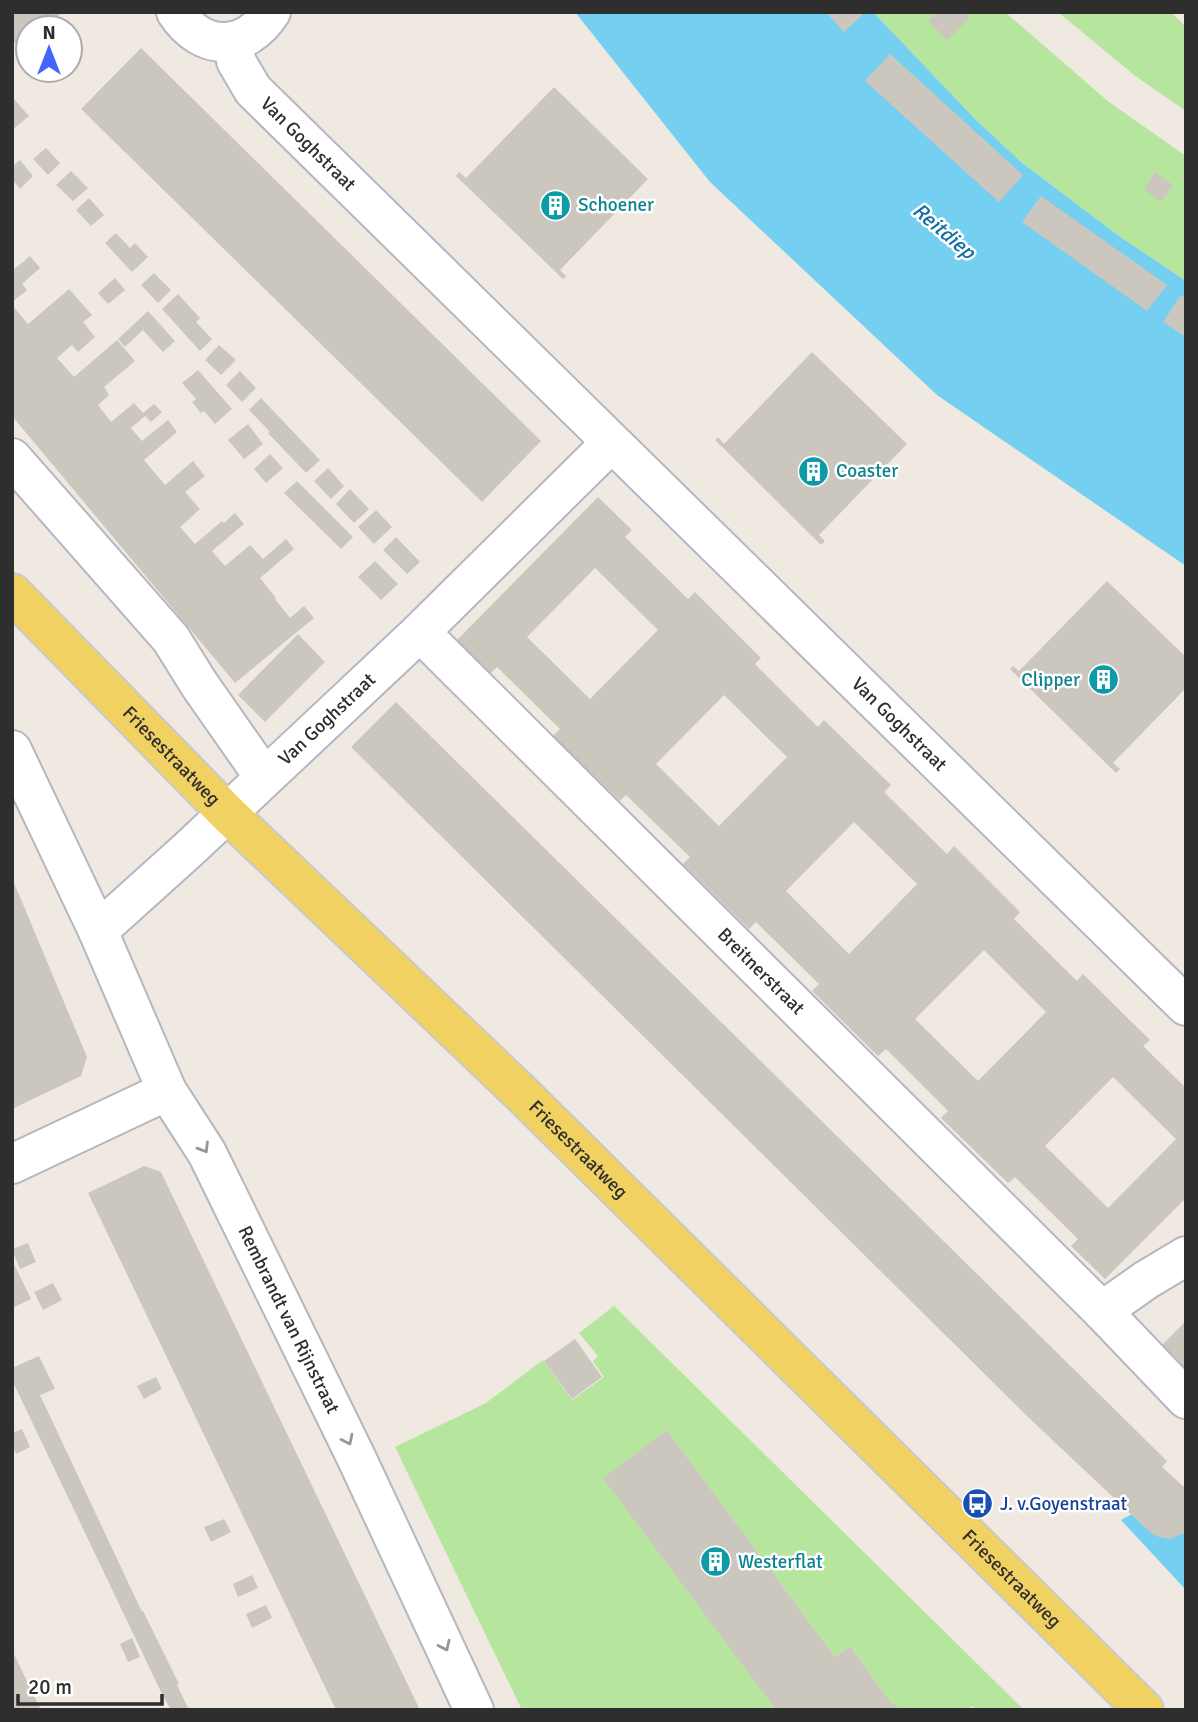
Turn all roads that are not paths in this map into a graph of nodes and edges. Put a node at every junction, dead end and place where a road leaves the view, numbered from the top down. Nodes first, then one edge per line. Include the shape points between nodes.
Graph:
1 (176, 12) edge
2 (271, 12) edge
3 (234, 41) junction
4 (611, 443) junction
5 (12, 458) edge
6 (12, 593) edge
7 (420, 632) junction
8 (12, 750) edge
9 (264, 777) junction
10 (227, 813) junction
11 (98, 930) junction
12 (1186, 1006) edge
13 (167, 1091) junction
14 (12, 1164) edge
15 (1186, 1256) edge
16 (1102, 1311) junction
17 (1186, 1399) edge
18 (474, 1710) edge
19 (1144, 1710) edge

1 - 3 street via 198,36 215,42
2 - 3 street via 250,35
3 - 4 street, Van Goghstraat via 236,61 253,90
4 - 7 street, Van Goghstraat
4 - 12 street, Van Goghstraat
5 - 9 street via 171,639
6 - 10 main road, Friesestraatweg
7 - 9 street, Van Goghstraat
7 - 16 street, Breitnerstraat
8 - 11 street
9 - 10 street, Van Goghstraat
10 - 11 street, Van Goghstraat
10 - 19 main road, Friesestraatweg via 523,1095
11 - 13 street, Rembrandt van Rijnstraat
13 - 14 street
13 -> 18 street, Rembrandt van Rijnstraat via 207,1153
15 - 16 street
16 - 17 street, Breitnerstraat

